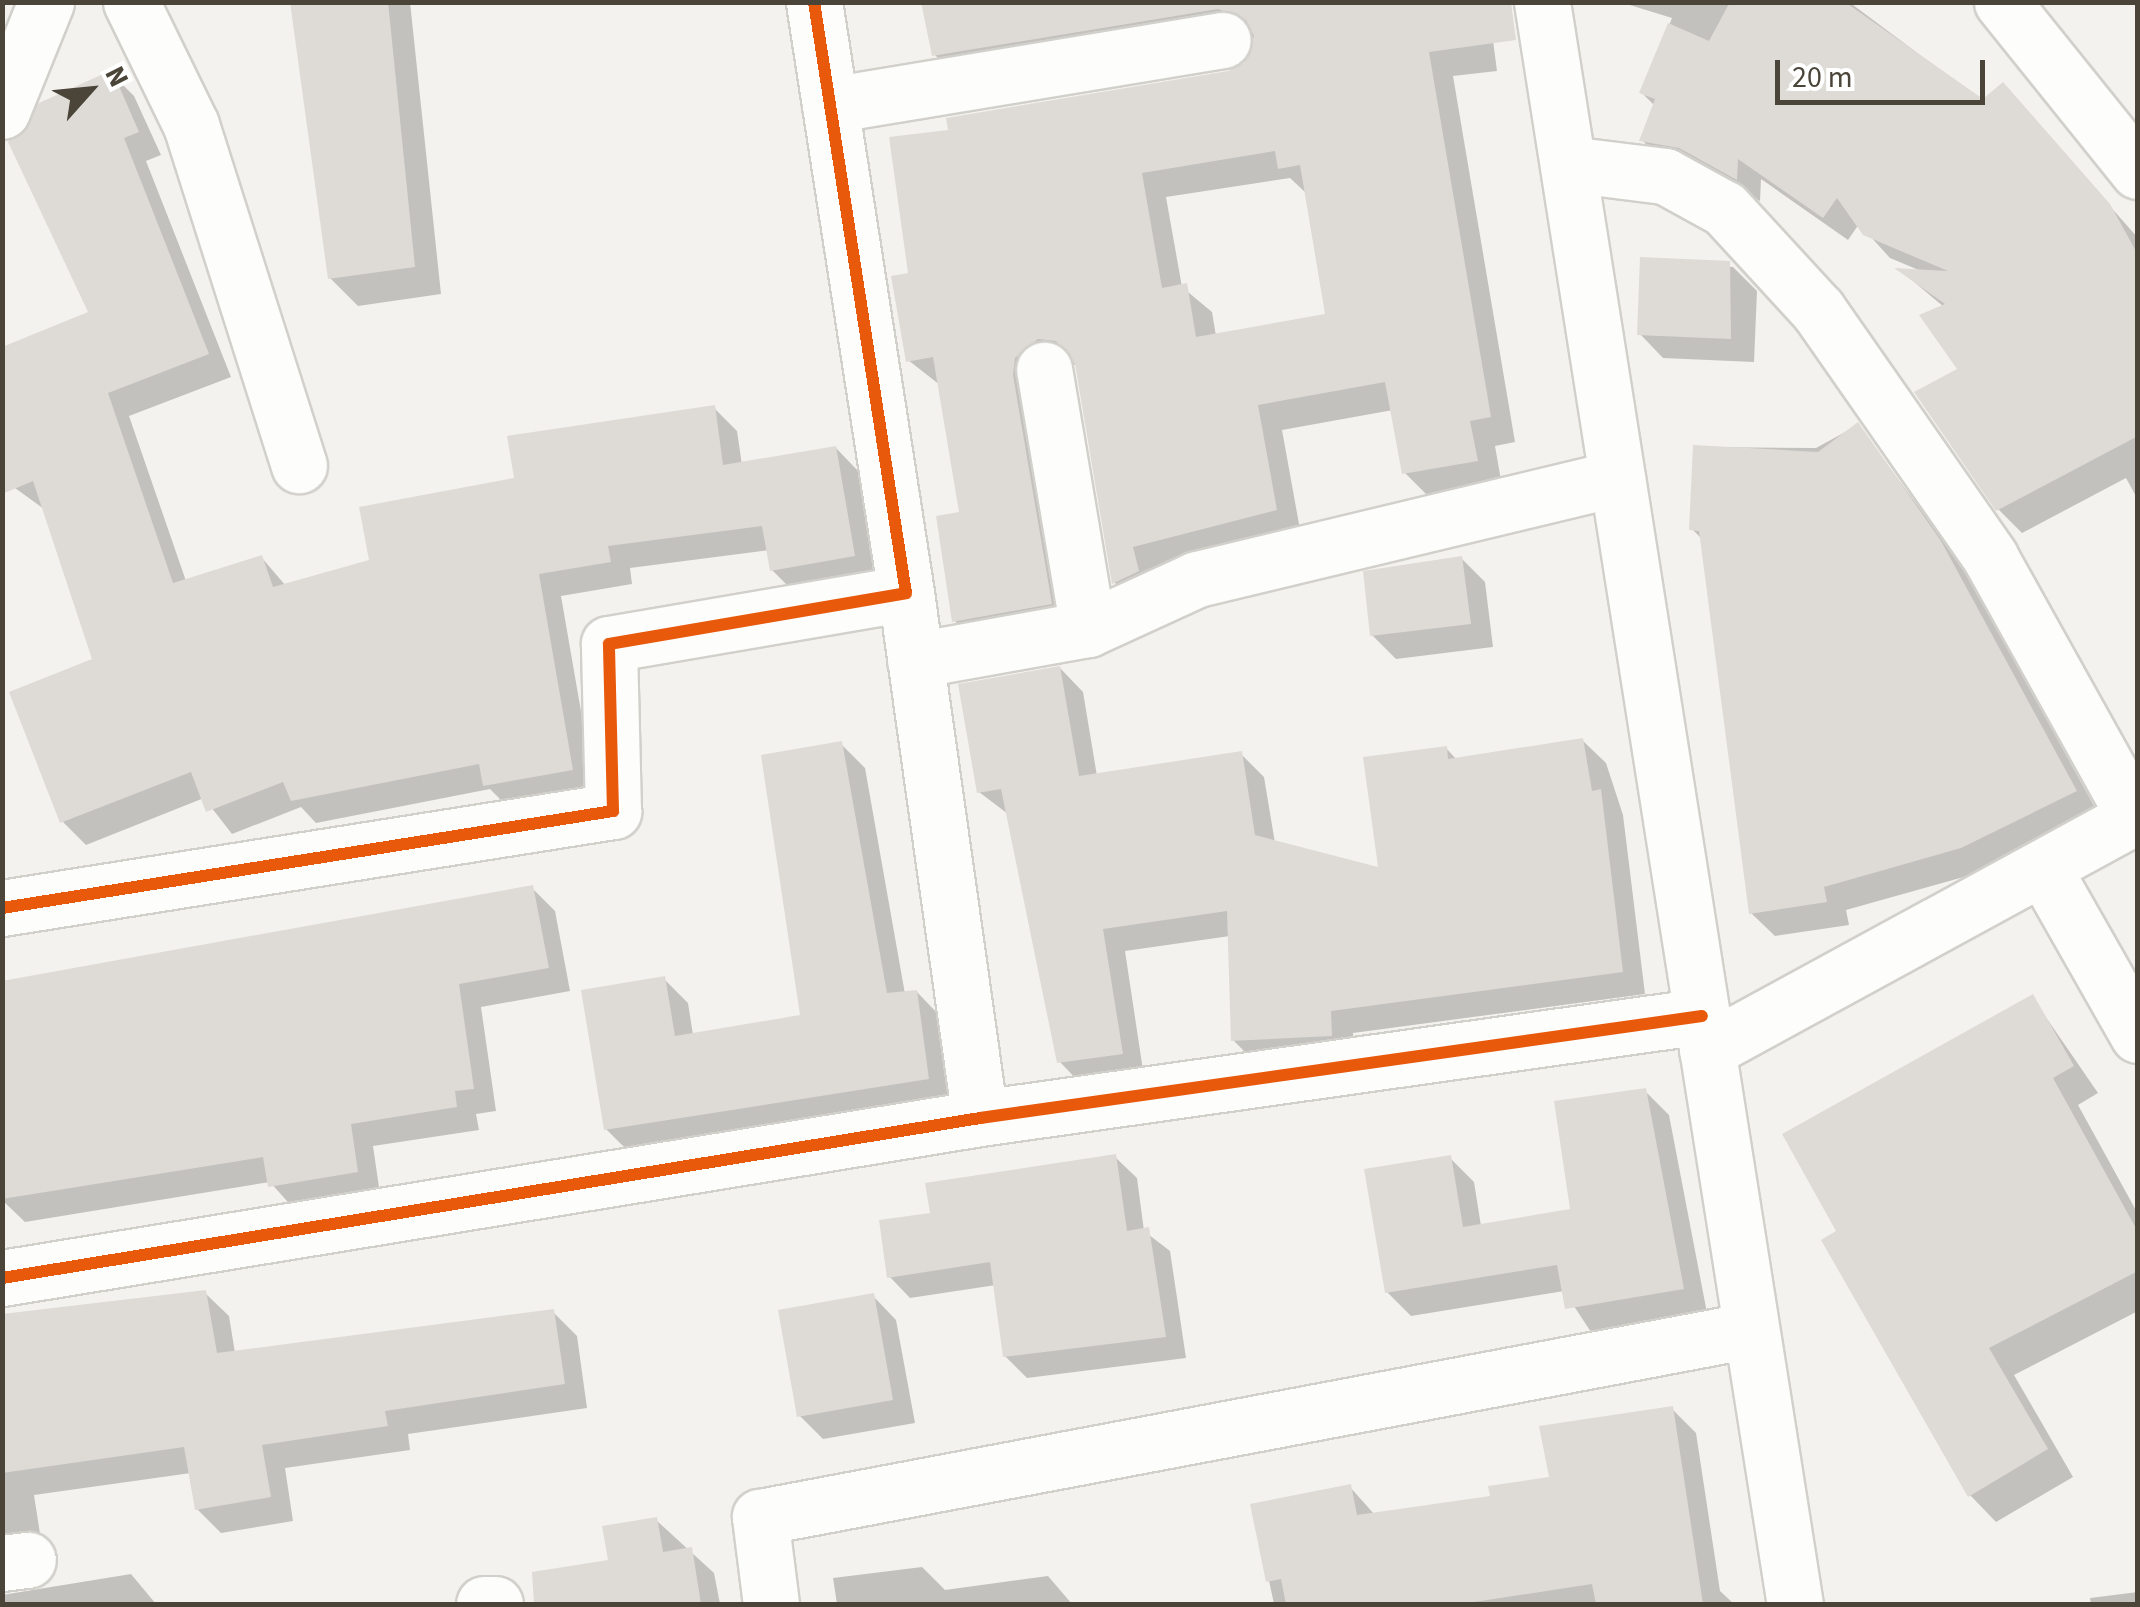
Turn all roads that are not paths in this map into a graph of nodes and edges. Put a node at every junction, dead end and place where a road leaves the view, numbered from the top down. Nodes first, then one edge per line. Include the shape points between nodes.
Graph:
1 (46, 2) edge
2 (132, 2) edge
3 (814, 2) edge
4 (1542, 2) edge
5 (2002, 2) edge
6 (1223, 40) dead end
7 (830, 105) junction
8 (2, 111) edge
9 (1568, 164) junction
10 (2138, 171) edge
11 (1044, 370) dead end
12 (299, 466) dead end
13 (1617, 478) junction
14 (906, 592) junction
15 (1088, 629) junction
16 (915, 660) junction
17 (2136, 816) edge
18 (2043, 868) junction
19 (2, 908) edge
20 (1705, 1033) junction
21 (2138, 1036) edge
22 (980, 1118) junction
23 (2, 1278) edge
24 (1751, 1330) junction
25 (484, 1604) edge
26 (495, 1604) edge
27 (771, 1604) edge
28 (1794, 1604) edge

1 - 8 street
2 - 12 street via 191,125
3 - 7 street
4 - 9 street
5 - 10 street
6 - 7 street
7 - 14 street
9 - 13 street
9 - 17 street via 1664,176 1726,209 1818,310 1990,557
11 - 15 street
13 - 15 street via 1197,580
13 - 20 street
14 - 16 street
14 - 19 street via 610,644 614,811
15 - 16 street
16 - 22 street
17 - 18 street
18 - 20 street
18 - 21 street
20 - 22 street
20 - 24 street
22 - 23 street
24 - 27 street via 760,1517
24 - 28 street
25 - 26 street

